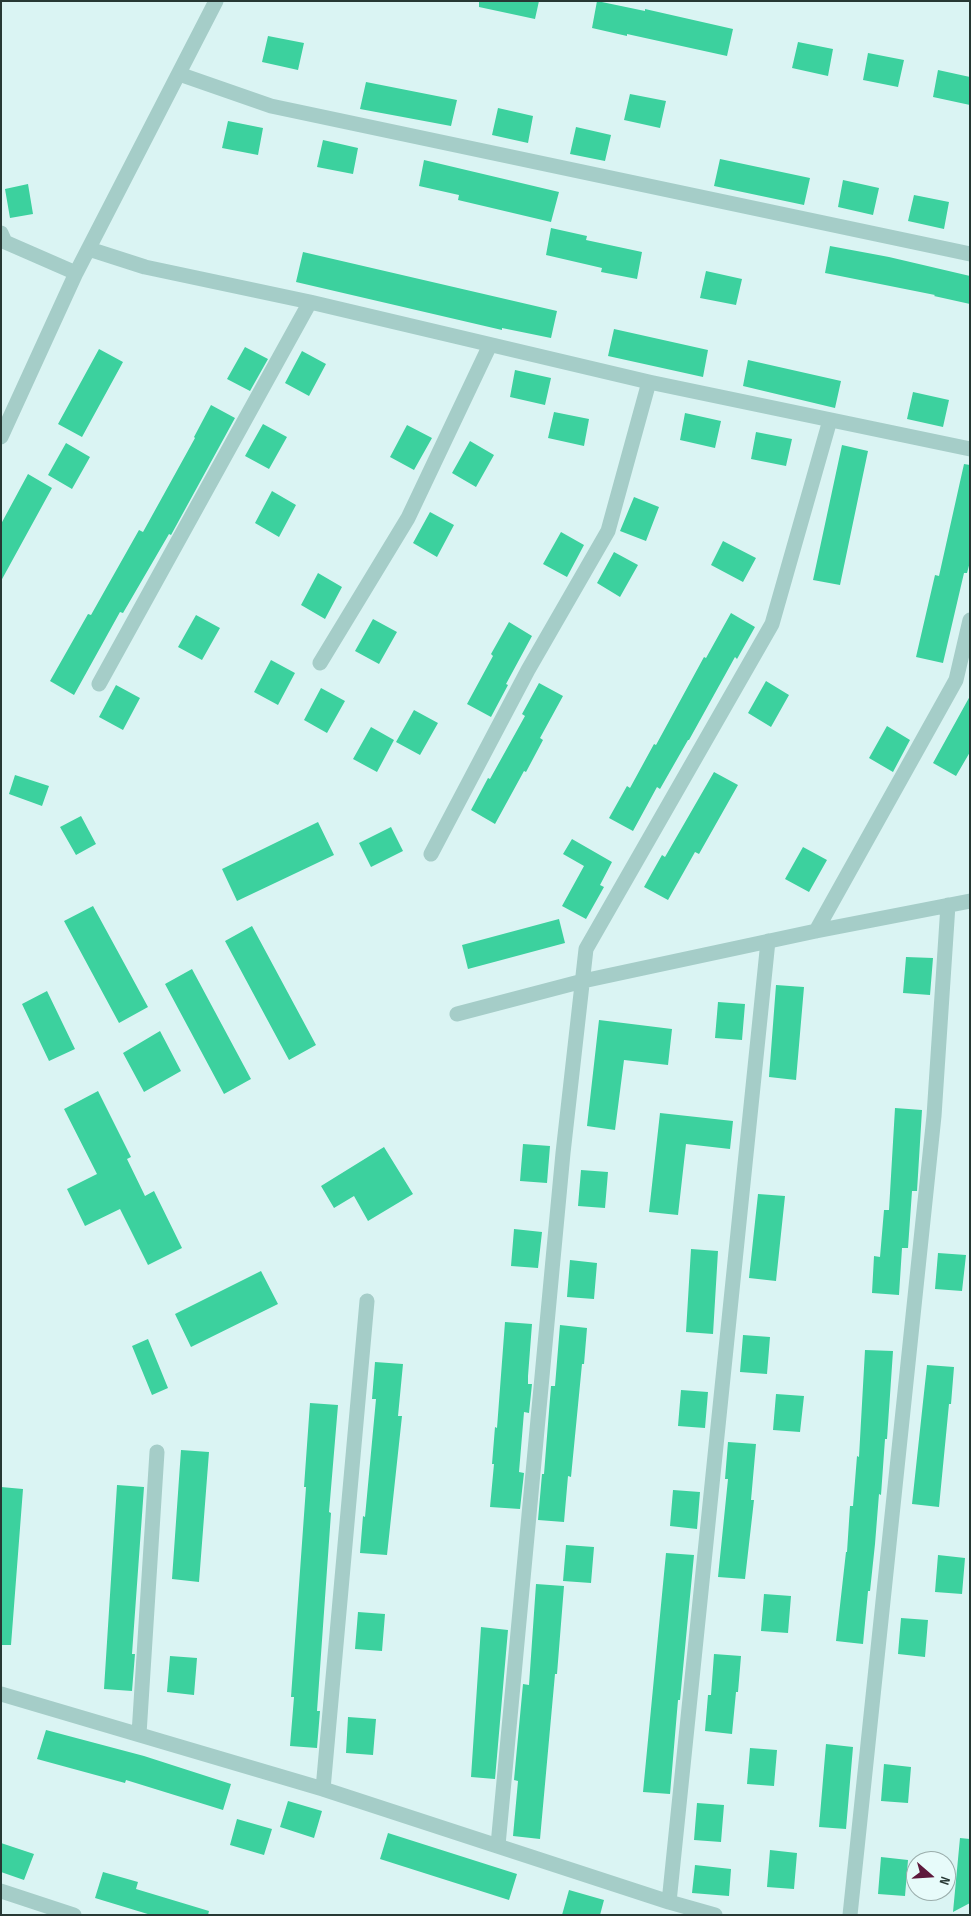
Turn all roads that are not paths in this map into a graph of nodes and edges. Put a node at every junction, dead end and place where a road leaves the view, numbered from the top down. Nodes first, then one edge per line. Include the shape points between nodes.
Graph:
1 (216, 1) edge
2 (179, 74) junction
3 (1, 233) edge
4 (89, 249) junction
5 (970, 254) edge
6 (76, 273) junction
7 (310, 302) junction
8 (490, 345) junction
9 (649, 382) junction
10 (830, 420) junction
11 (1, 437) edge
12 (970, 449) edge
13 (970, 620) edge
14 (320, 663) dead end
15 (99, 684) dead end
16 (431, 854) dead end
17 (970, 901) edge
18 (948, 905) junction
19 (816, 931) junction
20 (768, 941) junction
21 (583, 981) junction
22 (458, 1014) dead end
23 (367, 1301) dead end
24 (157, 1452) dead end
25 (1, 1694) edge
26 (140, 1734) junction
27 (323, 1790) junction
28 (498, 1845) junction
29 (1, 1891) edge
30 (669, 1902) junction
31 (74, 1915) edge
32 (715, 1915) edge
33 (850, 1915) edge

1 - 2 street
2 - 4 street
2 - 5 street via 271,106
3 - 6 street via 5,242
4 - 6 street
4 - 7 street via 145,267
6 - 11 street
7 - 8 street
7 - 15 street
8 - 9 street
8 - 14 street via 408,518
9 - 10 street
9 - 16 street via 608,531 528,670
10 - 12 street
10 - 21 street via 772,624 586,949
13 - 19 street via 956,680
17 - 18 street
18 - 19 street
18 - 33 street via 934,1116
19 - 20 street
20 - 21 street
20 - 30 street
21 - 22 street
21 - 28 street via 562,1162
23 - 27 street
24 - 26 street
25 - 26 street
26 - 27 street
27 - 28 street
28 - 30 street
29 - 31 street
30 - 32 street

